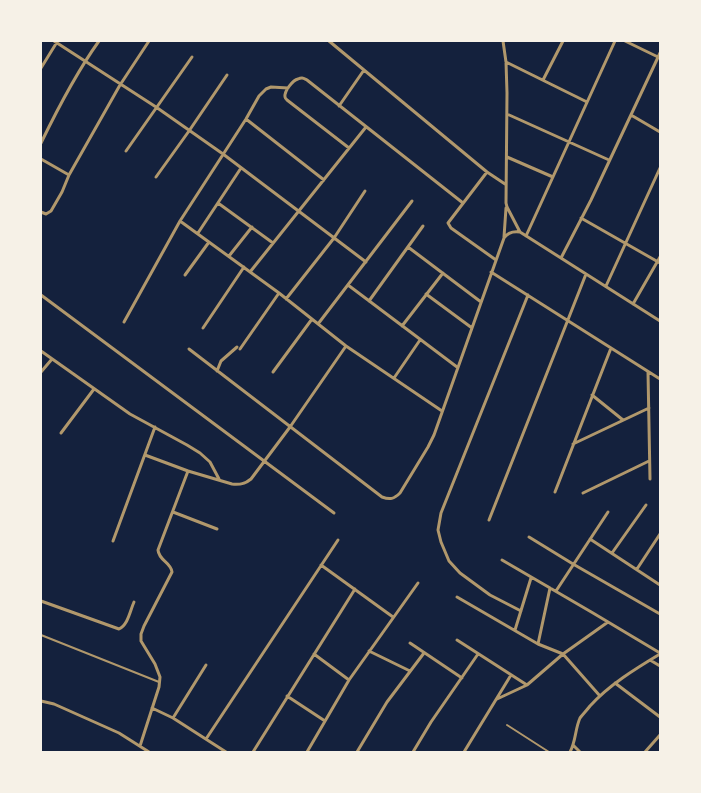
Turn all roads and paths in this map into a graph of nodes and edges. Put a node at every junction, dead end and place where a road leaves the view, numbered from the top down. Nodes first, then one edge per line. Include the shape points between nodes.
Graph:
1 (99, 41) edge
2 (149, 41) edge
3 (329, 41) edge
4 (503, 41) edge
5 (563, 41) edge
6 (615, 41) edge
7 (624, 41) edge
8 (56, 42) edge
9 (659, 55) edge
10 (192, 57) dead end
11 (84, 62) junction
12 (506, 62) junction
13 (41, 68) edge
14 (364, 70) junction
15 (227, 75) dead end
16 (543, 80) junction
17 (120, 85) junction
18 (288, 88) junction
19 (587, 102) junction
20 (339, 106) junction
21 (156, 108) junction
22 (507, 114) junction
23 (631, 115) junction
24 (246, 119) junction
25 (366, 127) junction
26 (189, 131) junction
27 (660, 132) edge
28 (569, 142) junction
29 (41, 143) edge
30 (349, 148) junction
31 (126, 151) dead end
32 (223, 154) junction
33 (507, 157) junction
34 (41, 159) edge
35 (610, 160) junction
36 (241, 168) junction
37 (660, 168) edge
38 (488, 172) junction
39 (69, 175) junction
40 (156, 177) dead end
41 (553, 177) junction
42 (324, 180) junction
43 (506, 184) junction
44 (365, 191) dead end
45 (412, 201) dead end
46 (218, 203) junction
47 (463, 203) junction
48 (506, 208) junction
49 (299, 211) junction
50 (41, 212) edge
51 (581, 218) junction
52 (180, 221) junction
53 (423, 226) dead end
54 (252, 228) junction
55 (520, 232) junction
56 (198, 233) junction
57 (526, 236) junction
58 (334, 238) junction
59 (504, 238) junction
60 (209, 242) junction
61 (273, 243) junction
62 (626, 243) junction
63 (408, 247) junction
64 (230, 256) junction
65 (660, 256) edge
66 (561, 258) junction
67 (496, 260) junction
68 (366, 262) junction
69 (658, 262) edge
70 (244, 267) junction
71 (250, 272) junction
72 (492, 272) junction
73 (443, 273) junction
74 (586, 274) junction
75 (185, 276) dead end
76 (348, 285) junction
77 (606, 286) junction
78 (279, 293) junction
79 (426, 294) junction
80 (41, 295) edge
81 (528, 295) junction
82 (286, 299) junction
83 (369, 301) junction
84 (480, 302) junction
85 (634, 304) junction
86 (312, 319) junction
87 (568, 320) junction
88 (660, 321) edge
89 (124, 322) dead end
90 (318, 324) junction
91 (402, 326) junction
92 (203, 328) dead end
93 (472, 328) junction
94 (420, 340) junction
95 (346, 346) junction
96 (610, 348) junction
97 (189, 349) dead end
98 (41, 351) edge
99 (52, 359) junction
100 (458, 368) junction
101 (217, 371) junction
102 (648, 371) junction
103 (41, 372) edge
104 (273, 372) dead end
105 (394, 379) junction
106 (660, 379) edge
107 (94, 389) junction
108 (592, 395) junction
109 (649, 408) junction
110 (442, 411) junction
111 (623, 420) junction
112 (155, 427) junction
113 (290, 427) junction
114 (61, 433) dead end
115 (573, 444) junction
116 (145, 454) junction
117 (264, 461) junction
118 (649, 461) junction
119 (188, 471) junction
120 (650, 479) dead end
121 (219, 480) junction
122 (555, 492) dead end
123 (583, 493) dead end
124 (646, 505) dead end
125 (172, 512) junction
126 (608, 512) dead end
127 (334, 513) dead end
128 (489, 520) dead end
129 (217, 529) dead end
130 (660, 534) edge
131 (529, 536) dead end
132 (590, 539) junction
133 (338, 540) dead end
134 (112, 541) dead end
135 (612, 553) junction
136 (502, 560) dead end
137 (573, 564) junction
138 (321, 565) junction
139 (637, 569) junction
140 (531, 578) junction
141 (418, 583) dead end
142 (660, 584) edge
143 (550, 588) junction
144 (355, 589) junction
145 (556, 591) junction
146 (457, 597) dead end
147 (41, 601) edge
148 (134, 602) dead end
149 (521, 611) junction
150 (660, 614) edge
151 (393, 617) junction
152 (608, 622) junction
153 (515, 630) junction
154 (41, 635) edge
155 (456, 640) dead end
156 (410, 643) dead end
157 (538, 644) junction
158 (369, 651) junction
159 (424, 653) junction
160 (314, 654) junction
161 (478, 654) junction
162 (562, 654) junction
163 (660, 654) edge
164 (650, 660) junction
165 (206, 665) dead end
166 (660, 666) edge
167 (410, 671) junction
168 (511, 675) junction
169 (462, 678) junction
170 (349, 680) junction
171 (159, 682) junction
172 (615, 683) junction
173 (527, 685) junction
174 (287, 696) junction
175 (600, 696) junction
176 (497, 699) junction
177 (41, 701) edge
178 (152, 708) junction
179 (660, 716) edge
180 (173, 718) junction
181 (325, 721) junction
182 (507, 725) dead end
183 (660, 735) edge
184 (206, 739) junction
185 (574, 745) junction
186 (140, 746) junction
187 (646, 751) edge
188 (149, 752) edge
189 (226, 752) edge
190 (253, 752) edge
191 (307, 752) edge
192 (357, 752) edge
193 (413, 752) edge
194 (464, 752) edge
195 (549, 752) edge
196 (570, 752) edge
197 (580, 752) edge

1 - 11 street
2 - 17 street
3 - 14 street
4 - 12 street
5 - 16 street
6 - 19 street
7 - 9 street
8 - 11 street
8 - 13 street
9 - 23 street
10 - 21 street
11 - 17 street
11 - 29 street
12 - 16 street
12 - 22 street
14 - 20 street
14 - 38 street
15 - 26 street
16 - 19 street
17 - 21 street
17 - 39 street
18 - 20 street via 302,78
18 - 24 street via 266,88
18 - 30 street via 285,93 287,100
19 - 28 street
20 - 25 street
21 - 26 street
21 - 31 street
22 - 28 street
22 - 33 street
23 - 27 street
23 - 35 street
24 - 32 street
24 - 42 street
25 - 30 street
25 - 47 street
26 - 32 street
26 - 40 street
28 - 35 street
28 - 41 street
30 - 42 street
32 - 36 street
32 - 52 street
33 - 41 street
33 - 43 street
34 - 39 street
35 - 51 street
36 - 46 street
36 - 49 street
37 - 62 street
38 - 43 street
38 - 47 street
39 - 50 street via 51,211
41 - 57 street
42 - 49 street
43 - 48 street
44 - 58 street
45 - 68 street
46 - 54 street
46 - 56 street
47 - 67 street via 448,226
48 - 55 street
48 - 59 street
49 - 58 street
49 - 61 street
51 - 62 street
51 - 66 street
52 - 56 street
52 - 89 street
53 - 63 street
54 - 61 street
54 - 64 street
55 - 57 street
55 - 59 street via 511,232
56 - 60 street
57 - 66 street
58 - 68 street
58 - 82 street
59 - 67 street
60 - 64 street
60 - 75 street
61 - 71 street
62 - 69 street
62 - 77 street
63 - 73 street
63 - 83 street
64 - 70 street
65 - 69 street
66 - 74 street
67 - 72 street
68 - 76 street
69 - 85 street
70 - 71 street
70 - 92 street
71 - 78 street
72 - 81 street
72 - 84 street
73 - 79 street
73 - 84 street
74 - 77 street
74 - 87 street
76 - 83 street
76 - 90 street
77 - 85 street
78 - 82 street
78 - 101 street via 238,348 221,361
79 - 91 street
79 - 93 street
80 - 117 street
81 - 87 street
81 - 149 street via 441,513 438,530 449,560 460,573 490,595
82 - 86 street
83 - 91 street
84 - 93 street
85 - 88 street
86 - 90 street
86 - 104 street
87 - 96 street
87 - 128 street
90 - 95 street
91 - 94 street
93 - 100 street
94 - 100 street
94 - 105 street
95 - 105 street
95 - 113 street
96 - 102 street
96 - 108 street
97 - 101 street
98 - 99 street
99 - 103 street
99 - 107 street
100 - 110 street
101 - 113 street
102 - 106 street
102 - 109 street
105 - 110 street
107 - 112 street
107 - 114 street
108 - 111 street
108 - 115 street
109 - 111 street
109 - 118 street
110 - 113 street via 428,447 400,493 388,499
111 - 115 street
112 - 116 street
112 - 121 street via 205,457
113 - 117 street
115 - 122 street
116 - 119 street
116 - 134 street
117 - 121 street via 246,484
117 - 127 street
118 - 120 street
118 - 123 street
119 - 121 street
119 - 125 street
124 - 135 street
125 - 129 street
125 - 171 street via 158,555 169,564 172,572 141,634 141,642 155,664
126 - 132 street
130 - 139 street
131 - 137 street
132 - 135 street
132 - 137 street
133 - 138 street
135 - 139 street
136 - 140 street
137 - 145 street
137 - 150 street
138 - 144 street
138 - 184 street
139 - 142 street
140 - 143 street
140 - 149 street
141 - 151 street
143 - 145 street
143 - 157 street
144 - 151 street
144 - 160 street
145 - 152 street
146 - 153 street
147 - 148 street via 119,629 125,625
149 - 153 street
151 - 158 street
152 - 162 street
152 - 163 street
153 - 157 street
154 - 171 lane
155 - 161 street
156 - 159 street
157 - 162 street
158 - 167 street
158 - 170 street
159 - 167 street
159 - 169 street
160 - 170 street
160 - 174 street
161 - 168 street
161 - 169 street
162 - 173 street
162 - 175 street
163 - 164 street
164 - 166 street
164 - 172 street
165 - 180 street
167 - 192 street
168 - 173 street
168 - 176 street
169 - 193 street
170 - 181 street
171 - 178 street
172 - 175 street
172 - 179 street
173 - 176 street
174 - 181 street
174 - 190 street
175 - 185 street via 581,716
176 - 194 street
177 - 186 street via 110,729
178 - 180 street
178 - 186 street
180 - 184 street
181 - 191 street
182 - 195 lane
183 - 187 street
184 - 189 street
185 - 196 street
185 - 197 street
186 - 188 street

